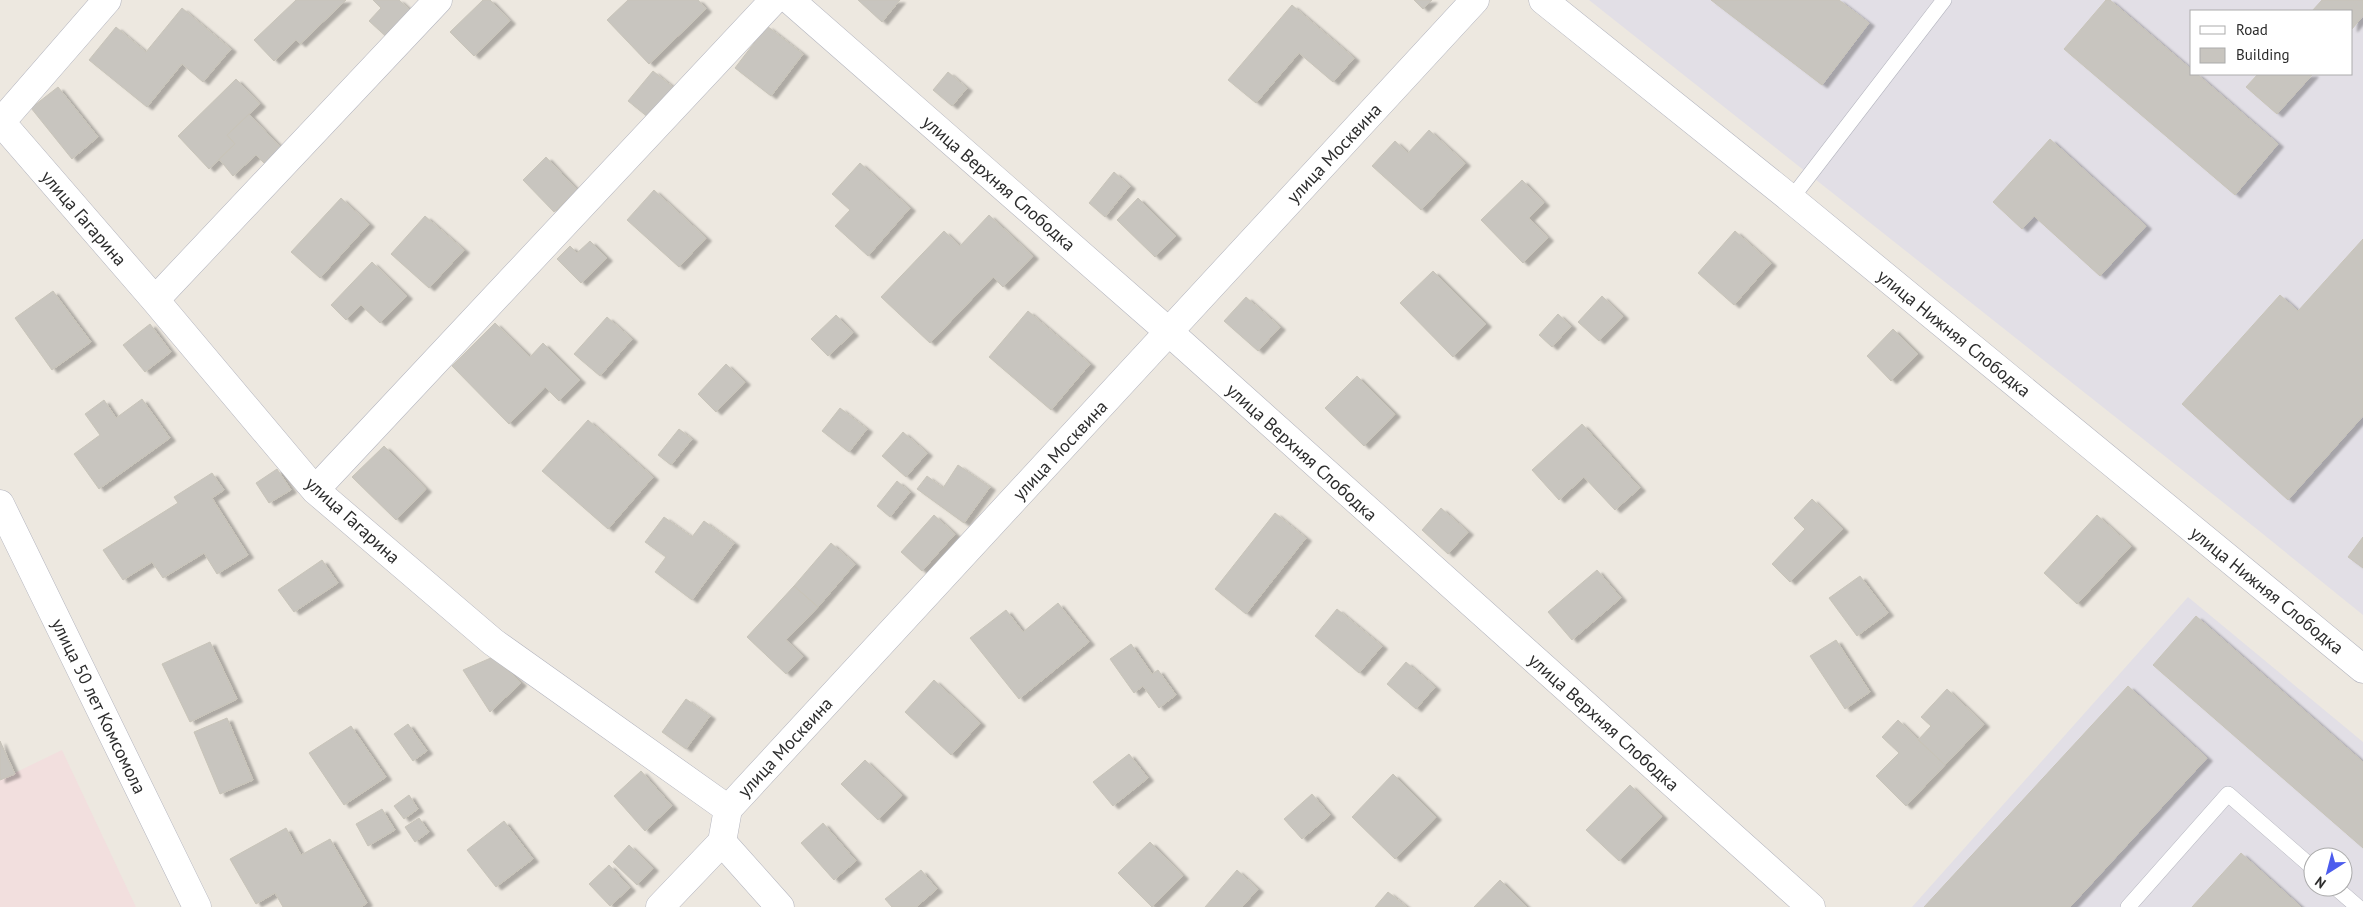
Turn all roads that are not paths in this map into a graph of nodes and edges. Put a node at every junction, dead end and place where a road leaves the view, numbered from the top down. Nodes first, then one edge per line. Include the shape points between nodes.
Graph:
1 (107, 0) edge
2 (438, 0) edge
3 (774, 0) edge
4 (790, 0) edge
5 (1475, 0) edge
6 (1542, 0) edge
7 (1944, 0) edge
8 (0, 122) edge
9 (1790, 199) junction
10 (155, 300) junction
11 (1169, 332) junction
12 (315, 490) junction
13 (0, 504) edge
14 (2363, 668) edge
15 (728, 809) junction
16 (722, 842) junction
17 (2303, 859) edge
18 (2346, 897) edge
19 (197, 907) edge
20 (660, 907) edge
21 (780, 907) edge
22 (1811, 907) edge
23 (2128, 907) edge
24 (2358, 907) edge

1 - 8 street
2 - 10 street
3 - 12 street
4 - 11 street, улица Верхняя Слободка
5 - 11 street, улица Москвина
6 - 9 street, улица Нижняя Слободка
7 - 9 lane
8 - 10 street, улица Гагарина
9 - 14 street, улица Нижняя Слободка
10 - 12 street, улица Гагарина
11 - 15 street, улица Москвина
11 - 22 street, улица Верхняя Слободка
12 - 15 street, улица Гагарина via 493,642
13 - 19 street, улица 50 лет Комсомола
15 - 16 street, улица Москвина
16 - 20 street
16 - 21 street
17 - 23 lane via 2228,794
18 - 24 lane

